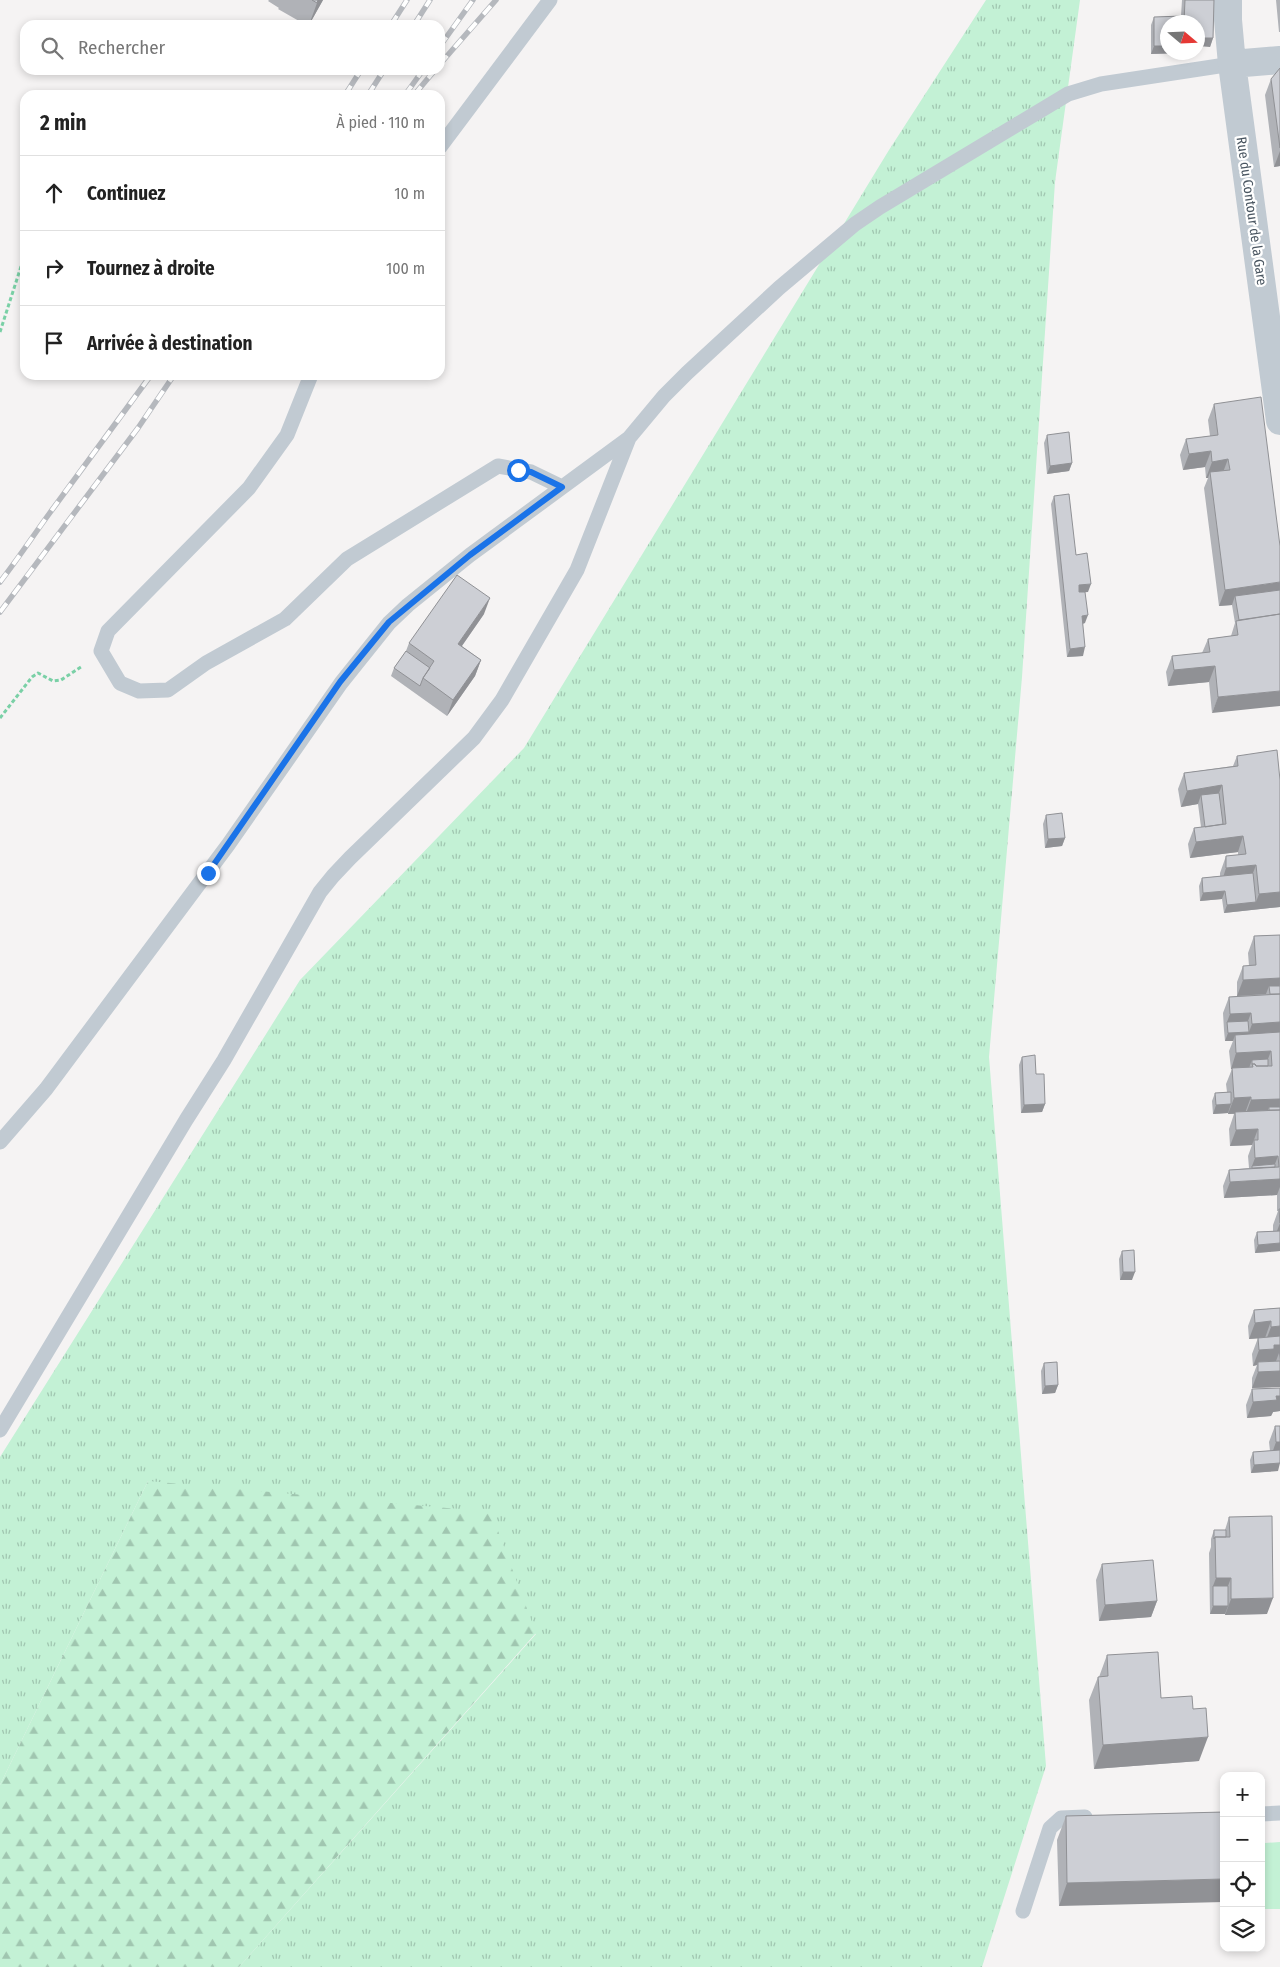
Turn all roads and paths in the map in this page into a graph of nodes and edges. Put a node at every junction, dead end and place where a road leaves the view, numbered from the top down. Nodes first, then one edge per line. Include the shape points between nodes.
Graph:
1 (550, 0) edge
2 (1228, 0) edge
3 (1280, 60) edge
4 (1232, 64) junction
5 (445, 140) edge
6 (20, 270) edge
7 (0, 332) edge
8 (309, 380) edge
9 (1280, 421) edge
10 (629, 438) junction
11 (562, 487) junction
12 (104, 656) junction
13 (0, 718) edge
14 (0, 1142) edge
15 (0, 1430) edge
16 (1280, 1813) edge
17 (1265, 1814) edge
18 (1100, 1817) edge
19 (1023, 1911) dead end

1 - 5 lane
2 - 4 street, Rue du Contour de la Gare
3 - 4 street
4 - 9 street, Rue du Contour de la Gare
4 - 10 lane via 1101,84 1068,94 880,207 779,288 681,379
6 - 7 path
8 - 12 lane via 287,435 249,488 108,631 101,651
10 - 11 lane
10 - 15 lane via 577,570 502,700 474,738 350,858 320,892 224,1060
11 - 12 lane via 531,472 498,466 347,559 285,619 206,663 168,690 140,691 120,682
11 - 14 lane via 450,570 376,637 340,682 208,873 46,1090
12 - 13 path via 61,680 38,673
16 - 17 lane
18 - 19 lane via 1061,1818 1050,1828

